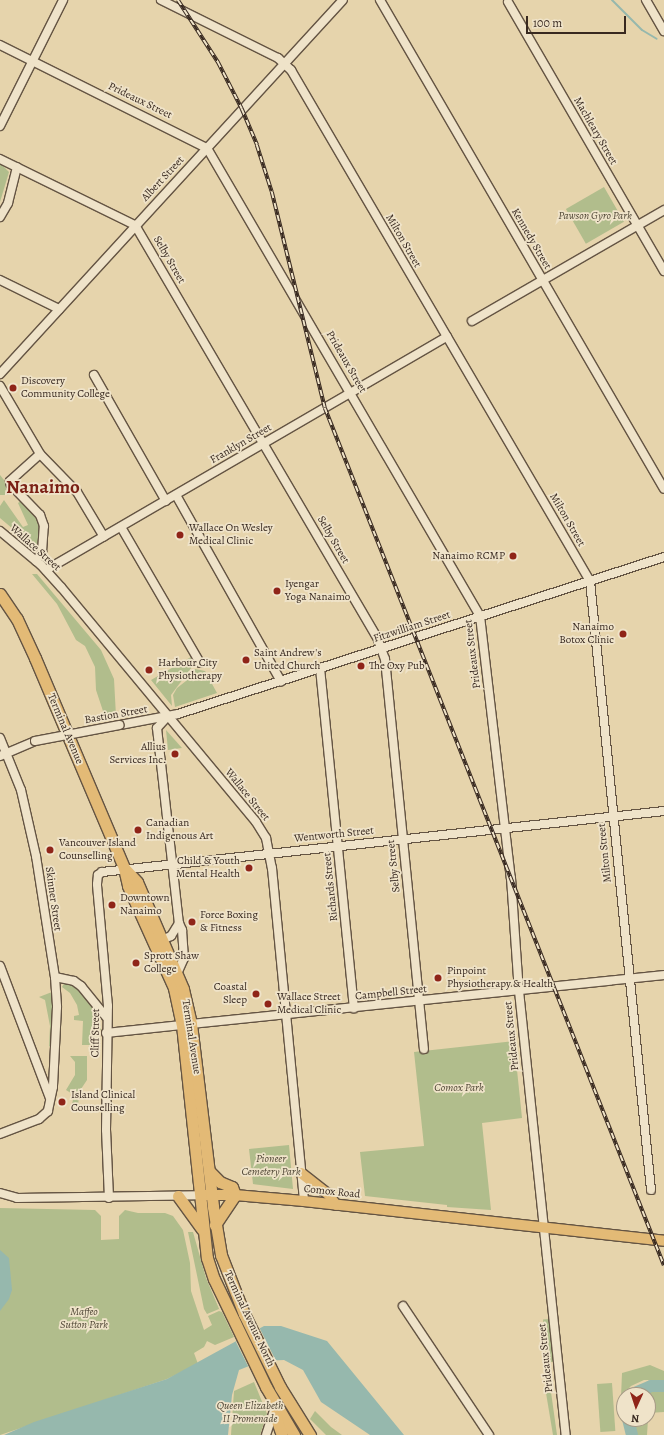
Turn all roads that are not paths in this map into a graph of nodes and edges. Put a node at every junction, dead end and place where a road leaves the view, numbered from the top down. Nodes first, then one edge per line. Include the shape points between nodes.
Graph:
1 (63, 0) edge
2 (161, 0) edge
3 (343, 0) edge
4 (380, 0) edge
5 (646, 0) edge
6 (508, 2) dead end
7 (664, 31) edge
8 (0, 45) edge
9 (31, 60) junction
10 (284, 64) junction
11 (0, 126) edge
12 (207, 148) junction
13 (0, 159) edge
14 (17, 167) junction
15 (664, 210) edge
16 (0, 217) edge
17 (135, 225) junction
18 (638, 225) junction
19 (664, 270) edge
20 (0, 280) edge
21 (542, 280) junction
22 (59, 309) junction
23 (472, 321) dead end
24 (447, 337) junction
25 (0, 374) edge
26 (94, 375) dead end
27 (0, 386) edge
28 (351, 393) junction
29 (264, 444) junction
30 (40, 454) junction
31 (664, 489) edge
32 (176, 495) junction
33 (166, 500) junction
34 (121, 527) junction
35 (0, 531) edge
36 (104, 536) junction
37 (664, 557) edge
38 (36, 561) junction
39 (46, 570) junction
40 (590, 581) junction
41 (0, 594) edge
42 (480, 616) junction
43 (382, 648) junction
44 (200, 663) dead end
45 (320, 668) junction
46 (282, 681) junction
47 (168, 716) junction
48 (0, 738) edge
49 (3, 754) edge
50 (664, 811) edge
51 (612, 817) junction
52 (505, 828) junction
53 (402, 839) junction
54 (338, 846) junction
55 (270, 854) junction
56 (173, 865) junction
57 (124, 868) junction
58 (102, 872) joint
59 (179, 923) junction
60 (162, 940) junction
61 (0, 966) edge
62 (177, 974) junction
63 (664, 976) edge
64 (55, 977) junction
65 (628, 979) junction
66 (519, 991) junction
67 (420, 1001) junction
68 (354, 1008) junction
69 (286, 1015) junction
70 (106, 1017) junction
71 (187, 1025) junction
72 (106, 1033) junction
73 (424, 1050) dead end
74 (54, 1068) junction
75 (41, 1074) junction
76 (51, 1101) junction
77 (0, 1134) edge
78 (209, 1171) junction
79 (301, 1173) junction
80 (651, 1190) dead end
81 (0, 1193) edge
82 (199, 1195) junction
83 (212, 1195) junction
84 (235, 1195) junction
85 (178, 1196) junction
86 (109, 1198) junction
87 (304, 1201) junction
88 (336, 1204) junction
89 (215, 1225) junction
90 (544, 1229) junction
91 (203, 1231) junction
92 (663, 1241) edge
93 (403, 1306) dead end
94 (268, 1390) junction
95 (274, 1411) junction
96 (266, 1435) edge
97 (282, 1435) edge
98 (294, 1435) edge
99 (310, 1435) edge
100 (489, 1435) edge
101 (566, 1435) edge

1 - 9 street
2 - 10 street, Milton Street via 278,58
3 - 10 street, Albert Street
4 - 21 street, Kennedy Street
5 - 7 street
6 - 18 street, Machleary Street
8 - 9 street, Prideaux Street
9 - 11 street
9 - 12 street, Prideaux Street
10 - 12 street, Albert Street
10 - 24 street, Milton Street via 292,73
12 - 17 street, Albert Street
12 - 28 street, Prideaux Street
13 - 14 street
14 - 16 street via 8,203
14 - 17 street
15 - 18 street
17 - 22 street, Albert Street
17 - 29 street, Selby Street
18 - 19 street, Machleary Street
18 - 21 street
20 - 22 street
21 - 23 street
21 - 31 street, Kennedy Street
22 - 25 street, Albert Street
24 - 28 street, Franklyn Street
24 - 40 street, Milton Street
26 - 33 street
27 - 30 street
28 - 29 street, Franklyn Street
28 - 42 street, Prideaux Street
29 - 32 street, Franklyn Street
29 - 43 street, Selby Street
30 - 36 street via 77,492
30 - 38 street via 10,481 10,485 40,515 44,526 42,552
32 - 33 street, Franklyn Street
32 - 46 street
33 - 34 street, Franklyn Street
34 - 36 street, Franklyn Street
34 - 44 street
35 - 38 street, Wallace Street
36 - 39 street, Franklyn Street
37 - 40 street, Fitzwilliam Street
38 - 39 street, Wallace Street
39 - 47 street, Wallace Street
40 - 42 street, Fitzwilliam Street
40 - 51 street, Milton Street
41 - 57 highway, Terminal Avenue via 16,619 35,658
42 - 43 street, Fitzwilliam Street
42 - 52 street, Prideaux Street
43 - 45 street, Fitzwilliam Street
43 - 53 street, Selby Street
45 - 46 street, Fitzwilliam Street
45 - 54 street, Richards Street
46 - 47 street, Fitzwilliam Street
47 - 49 street, Bastion Street, bridge via 35,741
47 - 55 street, Wallace Street via 259,827
47 - 56 street via 158,728
48 - 49 street, Skinner Street
49 - 64 street, Skinner Street via 19,783 27,812
50 - 51 street, Wentworth Street
51 - 52 street, Wentworth Street
51 - 65 street, Milton Street
52 - 53 street, Wentworth Street
52 - 66 street, Prideaux Street
53 - 54 street, Wentworth Street
53 - 67 street, Selby Street
54 - 55 street, Wentworth Street
54 - 68 street, Richards Street
55 - 56 street, Wentworth Street
55 - 69 street, Wallace Street
56 - 57 street, Wentworth Street
56 - 59 street
57 - 58 street, Wentworth Street
57 - 60 highway, Terminal Avenue via 137,882
57 - 71 highway, Terminal Avenue via 128,886 174,988
58 - 70 street, Cliff Street via 98,875 97,884 105,959 108,1006
59 - 60 street via 170,936
59 - 62 street via 184,958
60 - 62 highway, Terminal Avenue
61 - 75 street
62 - 71 highway, Terminal Avenue via 183,989
63 - 65 street, Campbell Street
64 - 70 street via 74,981 81,986
64 - 74 street, Skinner Street via 57,1007
65 - 66 street, Campbell Street
65 - 80 street, Milton Street
66 - 67 street, Campbell Street
66 - 90 street, Prideaux Street
67 - 68 street, Campbell Street
67 - 73 street, Selby Street
68 - 69 street, Campbell Street
69 - 71 street, Campbell Street
69 - 79 street, Wallace Street
70 - 72 street, Cliff Street
71 - 72 street, Campbell Street
71 - 78 highway, Terminal Avenue
71 - 82 highway, Terminal Avenue
72 - 86 street, Cliff Street
74 - 75 street
74 - 76 street, Skinner Street
75 - 76 street
76 - 77 street via 48,1111 42,1117
78 - 83 highway, Terminal Avenue
78 - 84 highway via 220,1182 232,1187
79 - 87 street, Wallace Street
79 - 88 main road via 329,1195
81 - 86 street, Comox Road via 17,1198
82 - 83 main road, Comox Road
82 - 85 street, Comox Road
82 - 91 highway, Terminal Avenue North
83 - 84 main road, Comox Road
83 - 89 highway, Terminal Avenue North
84 - 87 main road, Comox Road
84 - 89 highway
85 - 86 street, Comox Road
85 - 91 highway
87 - 88 main road, Comox Road
88 - 90 main road, Comox Road
89 - 99 highway, Terminal Avenue North via 221,1255 244,1314 299,1422
90 - 92 main road, Comox Road
90 - 101 street, Prideaux Street
91 - 94 highway, Terminal Avenue North via 214,1279
93 - 100 street
94 - 95 highway
94 - 98 highway, Terminal Avenue North
95 - 96 street
95 - 97 highway

